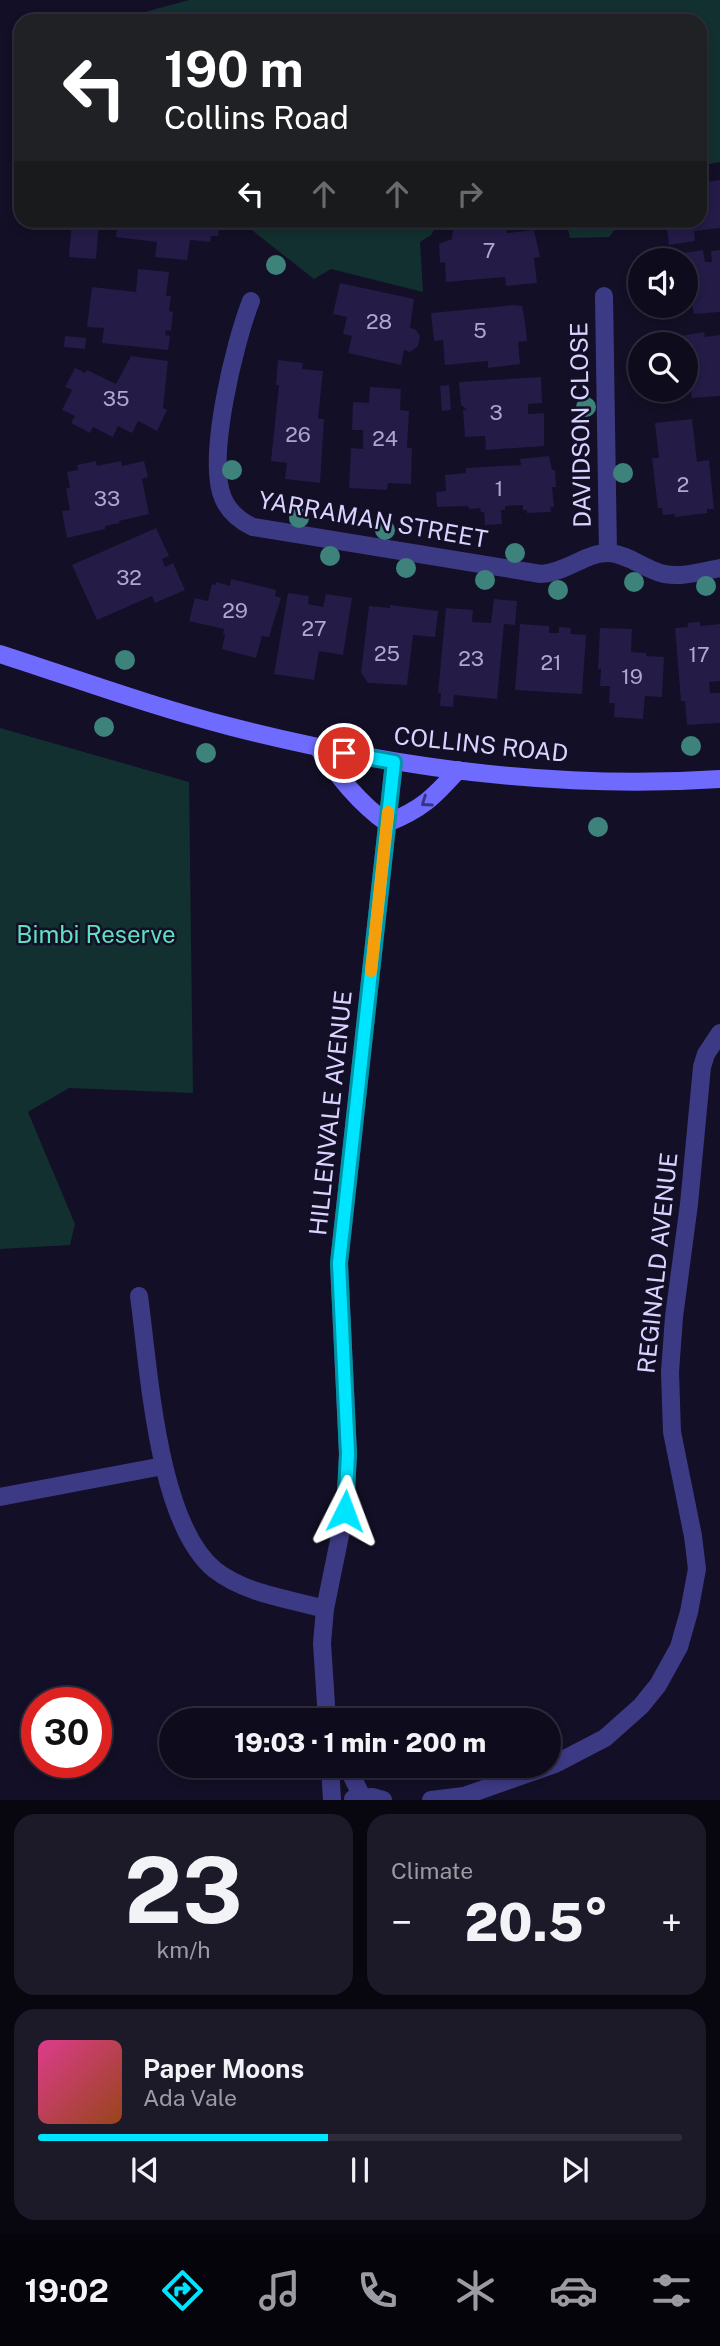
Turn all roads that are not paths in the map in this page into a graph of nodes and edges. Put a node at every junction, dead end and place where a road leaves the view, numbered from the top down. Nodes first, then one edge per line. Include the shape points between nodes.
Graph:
1 (604, 296) dead end
2 (251, 301) dead end
3 (608, 553) junction
4 (720, 568) edge
5 (0, 654) edge
6 (318, 748) junction
7 (394, 762) junction
8 (458, 771) junction
9 (720, 779) edge
10 (387, 823) junction
11 (720, 1033) edge
12 (139, 1296) dead end
13 (163, 1466) junction
14 (0, 1496) edge
15 (326, 1609) junction
16 (326, 1708) edge
17 (331, 1778) edge
18 (350, 1778) edge
19 (356, 1798) edge
20 (461, 1798) edge
21 (332, 1800) edge
22 (383, 1800) edge
23 (431, 1800) edge

1 - 3 street, DAVIDSON CLOSE
2 - 3 street, YARRAMAN STREET via 227,386 217,475 223,498 243,522 541,574 556,573
3 - 4 street via 670,575
5 - 6 main road, COLLINS ROAD via 176,711
6 - 7 main road, COLLINS ROAD
6 - 10 main road via 365,808
7 - 8 main road, COLLINS ROAD
7 - 10 street, HILLENVALE AVENUE
8 - 9 main road, COLLINS ROAD via 621,782
8 -> 10 main road via 432,799
10 - 15 street, HILLENVALE AVENUE via 339,1263 348,1454 345,1511
11 - 20 street, REGINALD AVENUE via 702,1067 670,1372 672,1432 696,1569 679,1647 641,1706 605,1738 555,1764
12 - 13 street
13 - 14 street
13 - 15 street via 181,1521 195,1547 215,1569 243,1586
15 - 16 street, HILLENVALE AVENUE via 322,1643
17 - 21 street
18 - 19 street
19 - 22 street
20 - 23 street, REGINALD AVENUE

